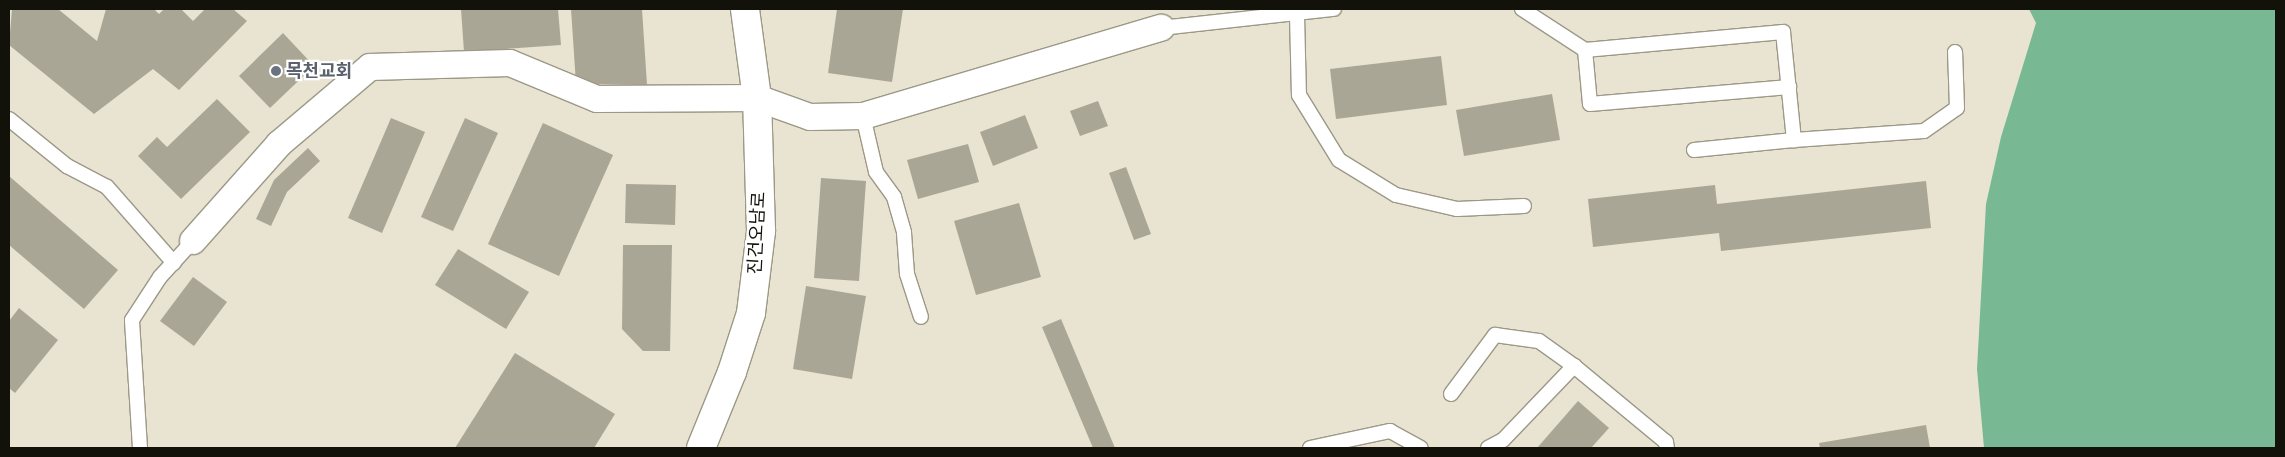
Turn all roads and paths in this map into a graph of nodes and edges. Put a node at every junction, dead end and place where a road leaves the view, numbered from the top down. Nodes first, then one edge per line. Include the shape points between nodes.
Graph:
1 (745, 9) edge
2 (1334, 9) edge
3 (1522, 9) edge
4 (1297, 15) junction
5 (1161, 28) joint
6 (1585, 50) junction
7 (1954, 52) dead end
8 (1789, 87) junction
9 (757, 98) junction
10 (863, 116) junction
11 (9, 119) edge
12 (1794, 140) junction
13 (1694, 150) dead end
14 (1524, 206) dead end
15 (193, 241) joint
16 (174, 263) junction
17 (921, 317) dead end
18 (1574, 366) junction
19 (1451, 394) dead end
20 (140, 448) edge
21 (701, 448) edge
22 (1310, 448) edge
23 (1421, 448) edge
24 (1488, 448) edge
25 (1667, 448) edge

1 - 9 main road, 진건오남로
2 - 4 lane
3 - 6 lane
4 - 5 lane
4 - 14 lane via 1299,95 1339,160 1396,195 1457,209
5 - 10 street
6 - 8 lane via 1590,104
6 - 8 lane via 1783,32
7 - 12 lane via 1957,108 1924,131
8 - 12 lane
9 - 10 street via 810,117
9 - 15 street via 597,99 510,63 370,67 279,144
9 - 21 main road, 진건오남로 via 761,231 751,313 732,372
10 - 17 lane via 876,172 896,206 904,232 907,274
11 - 16 lane via 67,166 107,187
12 - 13 lane
15 - 16 lane
16 - 20 lane via 160,277 132,320
18 - 19 lane via 1539,342 1495,335
18 - 24 lane via 1503,440
18 - 25 lane via 1666,442
22 - 23 lane via 1390,431

